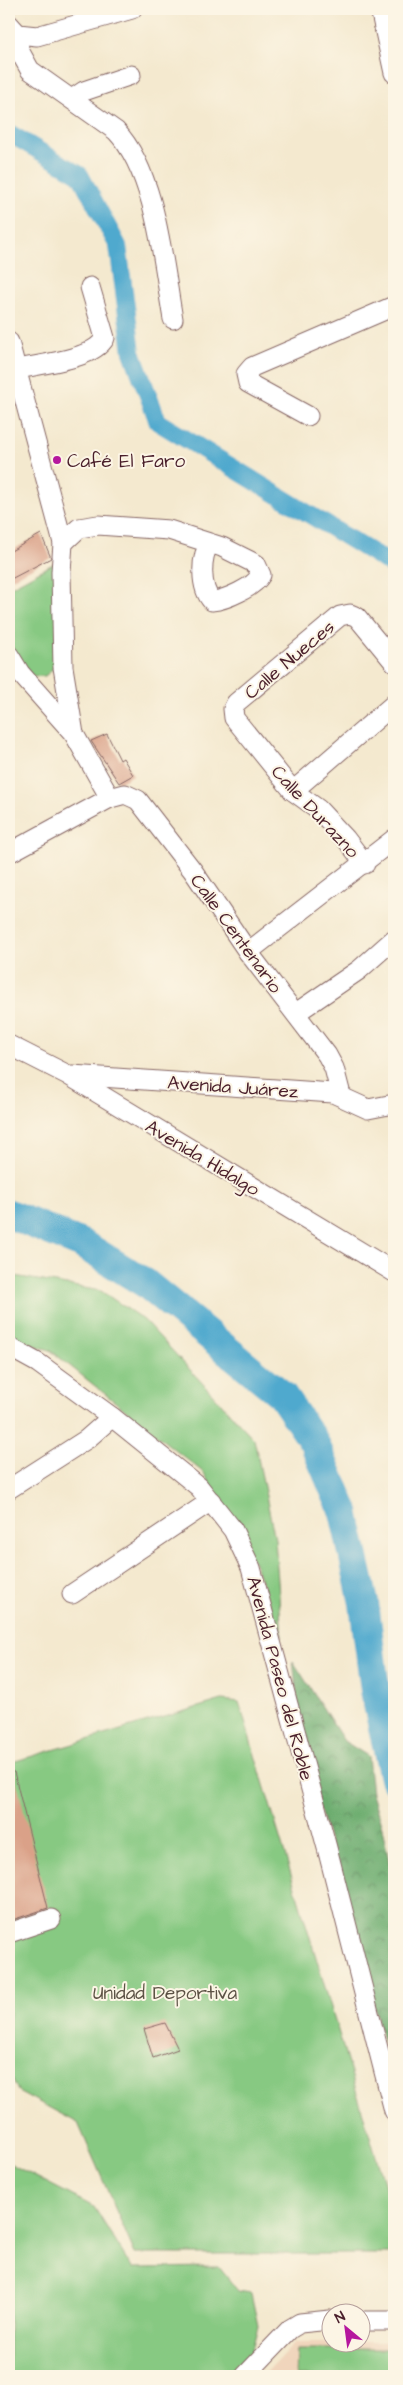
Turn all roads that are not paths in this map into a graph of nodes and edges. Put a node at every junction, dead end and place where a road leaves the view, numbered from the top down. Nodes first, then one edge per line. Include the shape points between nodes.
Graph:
1 (132, 9) edge
2 (380, 9) edge
3 (13, 29) edge
4 (394, 73) edge
5 (131, 75) dead end
6 (72, 99) junction
7 (90, 287) dead end
8 (394, 306) edge
9 (173, 319) dead end
10 (9, 342) edge
11 (17, 369) junction
12 (308, 416) dead end
13 (63, 543) junction
14 (210, 543) junction
15 (9, 655) edge
16 (394, 662) edge
17 (394, 704) edge
18 (233, 709) joint
19 (74, 734) junction
20 (293, 791) junction
21 (110, 798) junction
22 (394, 840) edge
23 (9, 853) edge
24 (365, 864) junction
25 (394, 939) edge
26 (248, 952) junction
27 (296, 1014) junction
28 (12, 1042) edge
29 (68, 1075) junction
30 (341, 1095) junction
31 (394, 1104) edge
32 (394, 1272) edge
33 (9, 1346) edge
34 (112, 1416) junction
35 (9, 1489) edge
36 (211, 1501) junction
37 (72, 1594) dead end
38 (51, 1919) dead end
39 (9, 1933) edge
40 (394, 2109) edge
41 (320, 2321) edge
42 (370, 2321) edge
43 (394, 2321) edge
44 (245, 2376) edge

1 - 3 street via 37,36
2 - 4 street
3 - 6 street via 19,50 30,70
5 - 6 street via 84,91
6 - 9 street via 127,142 150,198
7 - 11 street via 105,338 100,346 87,354
8 - 12 street via 252,367 246,374 248,383
10 - 11 street
11 - 13 street
13 - 14 street via 79,528 98,525 170,530
13 - 19 street via 63,667
14 - 14 street via 203,560 207,595 212,601 257,581 261,574 256,564
15 - 19 street via 20,673
16 - 18 street, Calle Nueces via 356,617 350,614 340,616 236,703
17 - 20 street
18 - 20 street, Calle Durazno via 234,718
19 - 21 street
20 - 24 street, Calle Durazno via 318,809
21 - 23 street
21 - 26 street, Calle Centenario via 125,794 138,800 193,871
22 - 24 street
24 - 26 street
25 - 27 street via 358,970
26 - 27 street, Calle Centenario
27 - 30 street, Calle Centenario via 330,1062
28 - 29 street, Avenida Hidalgo
29 - 30 street, Avenida Juárez
29 - 32 street, Avenida Hidalgo
30 - 31 street, Avenida Juárez via 368,1109
33 - 34 street, Avenida Paseo del Roble
34 - 35 street via 87,1439
34 - 36 street, Avenida Paseo del Roble via 199,1487
36 - 37 street
36 - 40 street, Avenida Paseo del Roble via 233,1530 251,1568
38 - 39 street
41 - 44 street via 300,2323 290,2329
42 - 43 street

